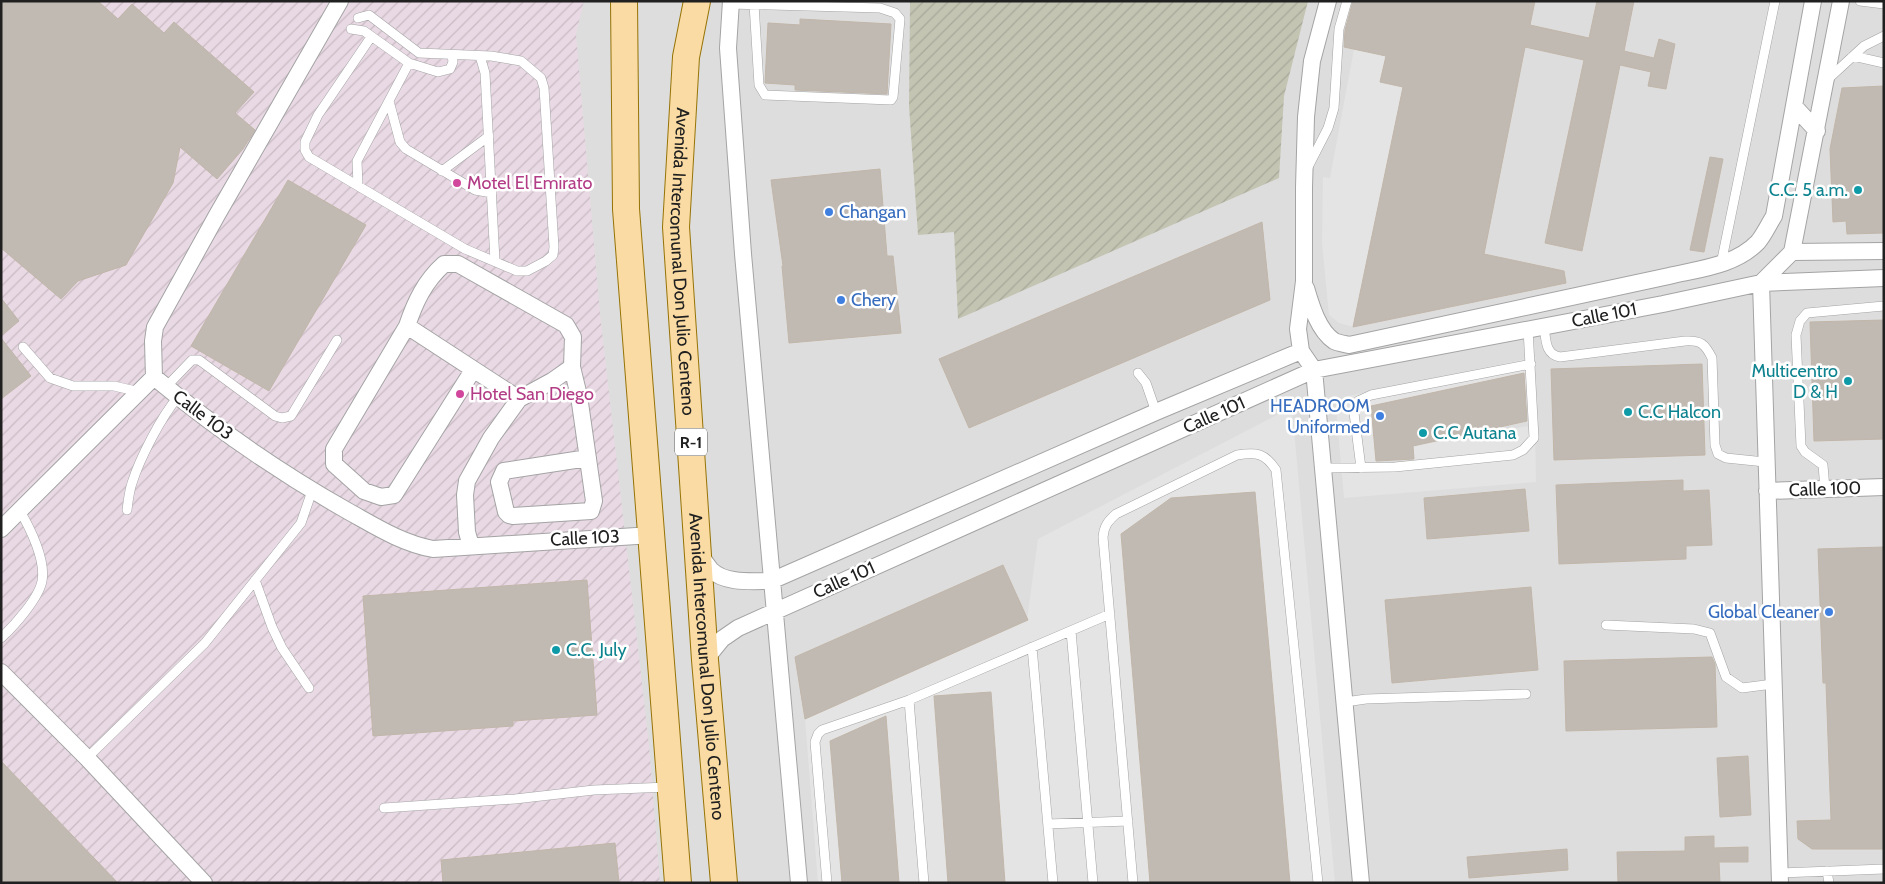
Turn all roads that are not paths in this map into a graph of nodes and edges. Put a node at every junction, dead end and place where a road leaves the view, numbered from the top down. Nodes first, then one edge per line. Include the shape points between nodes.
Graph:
1 (340, 1) edge
2 (624, 1) edge
3 (678, 1) edge
4 (697, 1) edge
5 (1328, 1) edge
6 (1346, 1) edge
7 (1776, 1) edge
8 (1813, 1) edge
9 (1842, 1) edge
10 (1860, 1) edge
11 (731, 3) edge
12 (754, 4) junction
13 (1884, 4) edge
14 (358, 18) dead end
15 (351, 29) dead end
16 (1884, 36) edge
17 (371, 37) junction
18 (452, 55) junction
19 (480, 56) junction
20 (1853, 56) junction
21 (686, 57) junction
22 (409, 63) junction
23 (1884, 63) edge
24 (1826, 80) junction
25 (389, 101) junction
26 (1794, 106) junction
27 (1817, 131) junction
28 (489, 136) junction
29 (442, 170) junction
30 (1305, 172) junction
31 (358, 185) junction
32 (492, 194) junction
33 (1884, 251) edge
34 (1792, 252) junction
35 (496, 261) junction
36 (1721, 264) junction
37 (1884, 278) edge
38 (1656, 279) junction
39 (1304, 281) junction
40 (1761, 283) junction
41 (1663, 304) junction
42 (1884, 306) edge
43 (407, 326) junction
44 (1544, 326) junction
45 (1528, 329) junction
46 (337, 340) dead end
47 (22, 347) dead end
48 (1301, 351) junction
49 (1531, 364) junction
50 (572, 367) junction
51 (473, 370) junction
52 (1314, 370) junction
53 (1138, 373) dead end
54 (166, 387) junction
55 (140, 392) junction
56 (519, 399) junction
57 (1156, 412) junction
58 (588, 458) junction
59 (1765, 462) junction
60 (1323, 468) junction
61 (1361, 468) junction
62 (1884, 487) edge
63 (1825, 489) junction
64 (312, 491) junction
65 (1767, 491) junction
66 (127, 510) dead end
67 (20, 511) junction
68 (1, 529) edge
69 (652, 534) junction
70 (471, 546) junction
71 (699, 553) junction
72 (255, 580) junction
73 (771, 581) junction
74 (774, 611) junction
75 (1110, 614) junction
76 (1606, 625) dead end
77 (1071, 631) junction
78 (1, 638) edge
79 (1032, 648) junction
80 (705, 660) junction
81 (1, 672) edge
82 (1773, 684) junction
83 (309, 688) dead end
84 (1526, 694) dead end
85 (909, 700) junction
86 (1345, 702) junction
87 (88, 758) junction
88 (671, 787) junction
89 (384, 808) dead end
90 (1128, 822) junction
91 (1088, 823) junction
92 (1048, 824) junction
93 (1884, 869) edge
94 (1827, 871) junction
95 (1780, 878) edge
96 (204, 883) edge
97 (678, 883) edge
98 (724, 883) edge
99 (799, 883) edge
100 (827, 883) edge
101 (924, 883) edge
102 (1052, 883) edge
103 (1093, 883) edge
104 (1133, 883) edge
105 (1318, 883) edge
106 (1360, 883) edge
107 (1829, 883) edge

1 - 54 street via 156,327 153,341
2 - 69 main road via 626,209
3 - 21 main road
4 - 21 main road, Avenida Intercomunal Don Julio Centeno / R-1
5 - 30 street via 1312,61
6 - 30 lane via 1339,29 1334,108 1328,128
7 - 36 lane
8 - 26 street
9 - 24 street
10 - 13 lane
11 - 12 lane
11 - 73 street via 729,58
12 - 12 lane via 759,85 765,95 890,100 893,97 900,19 895,13 880,8
14 - 18 lane via 369,15 419,53
15 - 17 lane via 364,30
16 - 20 lane
17 - 22 lane
17 - 31 lane via 318,115 305,142 308,157
18 - 19 lane
18 - 22 lane via 450,69 438,72
19 - 28 lane via 485,73
19 - 35 lane via 520,61 541,78 544,88 553,255 527,271 517,271
20 - 23 lane
20 - 24 lane
21 - 71 main road, Avenida Intercomunal Don Julio Centeno / R-1 via 676,227
22 - 25 lane
24 - 27 street
25 - 29 lane via 400,142
25 - 31 lane via 357,161
26 - 27 street
26 - 36 street via 1774,216 1758,242
27 - 34 street
28 - 29 lane
28 - 32 lane
29 - 32 lane via 475,190
30 - 39 street
31 - 35 lane via 465,249
32 - 35 lane
33 - 34 street
34 - 40 street
36 - 38 street
37 - 40 street, Calle 101
38 - 39 street via 1349,345 1334,341 1323,328 1312,311
38 - 41 street
39 - 48 street via 1298,329
40 - 41 street, Calle 101
40 - 59 street
41 - 44 street, Calle 101
42 - 63 lane via 1807,313 1800,321 1796,334 1801,446 1823,465
43 - 50 street via 414,305 432,275 444,264 458,264 566,325 573,337
43 - 51 street
43 - 51 street via 334,449 334,464 364,491 380,498 394,494
44 - 45 street, Calle 101
44 - 59 lane via 1549,352 1560,357 1695,340 1706,346 1712,358 1718,454 1726,458
45 - 49 lane
45 - 52 street, Calle 101
46 - 54 lane via 291,416 275,416 199,360 192,360
47 - 55 lane via 50,378 73,386 114,386
48 - 52 street
48 - 57 street, Calle 101
49 - 61 lane via 1370,395 1358,401 1354,413
49 - 61 lane via 1534,438 1523,450 1513,454 1417,465
50 - 56 street
50 - 58 street via 580,396
51 - 56 street
52 - 60 street
52 - 74 street, Calle 101
53 - 57 lane via 1146,383
54 - 55 street
54 - 64 street, Calle 103
54 - 66 lane via 172,404 132,484
55 - 67 street
56 - 70 street via 491,438 467,481 467,532
57 - 73 street, Calle 101
58 - 58 street via 504,471 499,482 506,512 513,516 591,511 594,501
59 - 65 street
60 - 61 lane
60 - 86 street
62 - 63 street, Calle 100
63 - 65 street, Calle 100
64 - 70 street, Calle 103 via 414,545 434,548
64 - 72 lane via 301,523
65 - 82 street
67 - 68 street
67 - 78 lane via 31,530 43,571 42,583 30,605
69 - 70 street, Calle 103
69 - 88 main road
71 - 73 street, Calle 101 via 711,570 724,578
71 - 80 main road, Avenida Intercomunal Don Julio Centeno / R-1
72 - 83 lane via 282,648
72 - 87 lane via 205,643
73 - 74 street
74 - 80 street, Calle 101 via 722,639
74 - 99 street
75 - 77 lane
75 - 90 lane
75 - 105 lane via 1103,537 1107,522 1116,514 1237,454 1252,452 1269,460 1276,470
76 - 82 lane via 1694,629 1710,633 1726,677 1742,688
77 - 79 lane
77 - 91 lane
79 - 85 lane
79 - 92 lane
80 - 98 main road, Avenida Intercomunal Don Julio Centeno / R-1
81 - 87 street
82 - 95 street
84 - 86 lane via 1366,698
85 - 100 lane via 831,726 818,734 815,742
85 - 101 lane
86 - 106 street
87 - 96 street
88 - 89 lane via 594,790
88 - 97 main road
90 - 91 lane
90 - 104 lane
91 - 92 lane
91 - 103 lane
92 - 102 lane
93 - 94 lane
94 - 95 lane
94 - 107 lane

